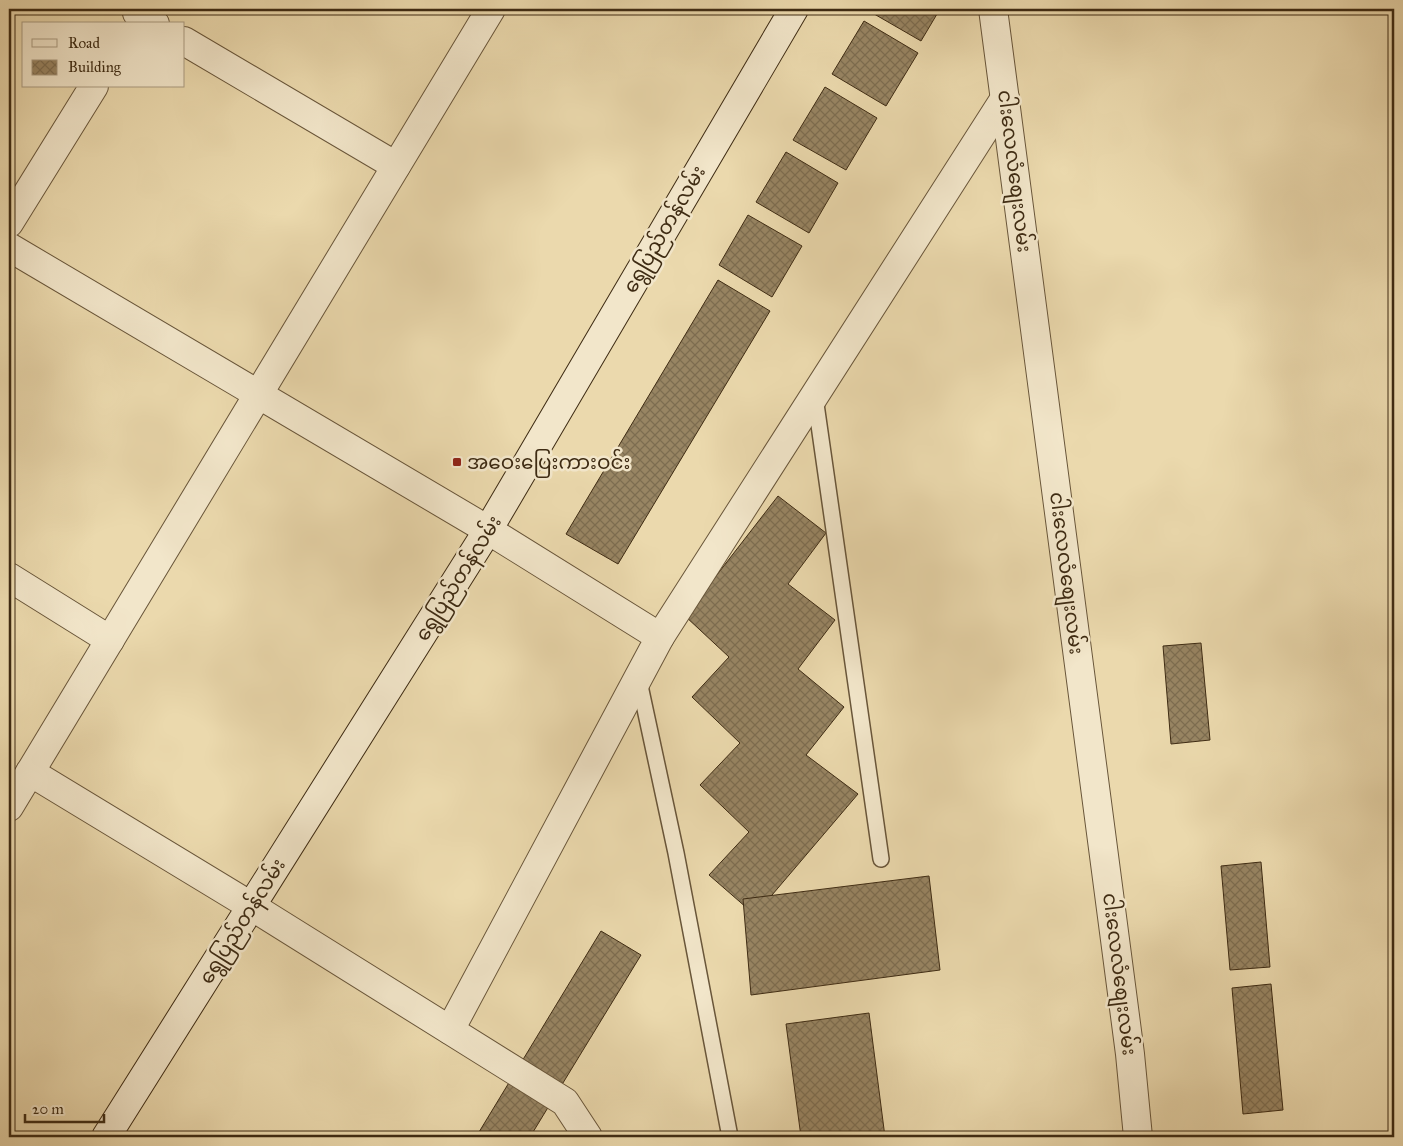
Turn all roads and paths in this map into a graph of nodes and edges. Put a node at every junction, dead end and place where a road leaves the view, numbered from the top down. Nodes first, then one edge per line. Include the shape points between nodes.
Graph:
1 (491, 9) edge
2 (794, 9) edge
3 (993, 9) edge
4 (185, 42) edge
5 (93, 88) edge
6 (1005, 98) junction
7 (396, 166) junction
8 (9, 223) edge
9 (9, 247) edge
10 (258, 395) junction
11 (815, 396) junction
12 (488, 530) junction
13 (9, 577) edge
14 (660, 637) junction
15 (110, 640) junction
16 (639, 682) junction
17 (30, 772) junction
18 (9, 806) edge
19 (881, 859) dead end
20 (252, 906) junction
21 (450, 1030) junction
22 (106, 1137) edge
23 (588, 1137) edge
24 (730, 1137) edge
25 (1138, 1137) edge

1 - 7 street
2 - 12 street, ရွေပြည်တန်လမ်း
3 - 6 street, ငါးလေလံစျေးလမ်း
4 - 7 street
5 - 8 street
6 - 11 street
6 - 25 street, ငါးလေလံစျေးလမ်း via 1130,1054
7 - 10 street
9 - 10 street
10 - 12 street
10 - 15 street
11 - 14 street
11 - 19 lane
12 - 14 street
12 - 20 street, ရွေပြည်တန်လမ်း
13 - 15 street
14 - 16 street
15 - 17 street
16 - 21 street
16 - 24 lane via 676,853
17 - 18 street
17 - 20 street
20 - 21 street
20 - 22 street, ရွေပြည်တန်လမ်း
21 - 23 street via 565,1102

